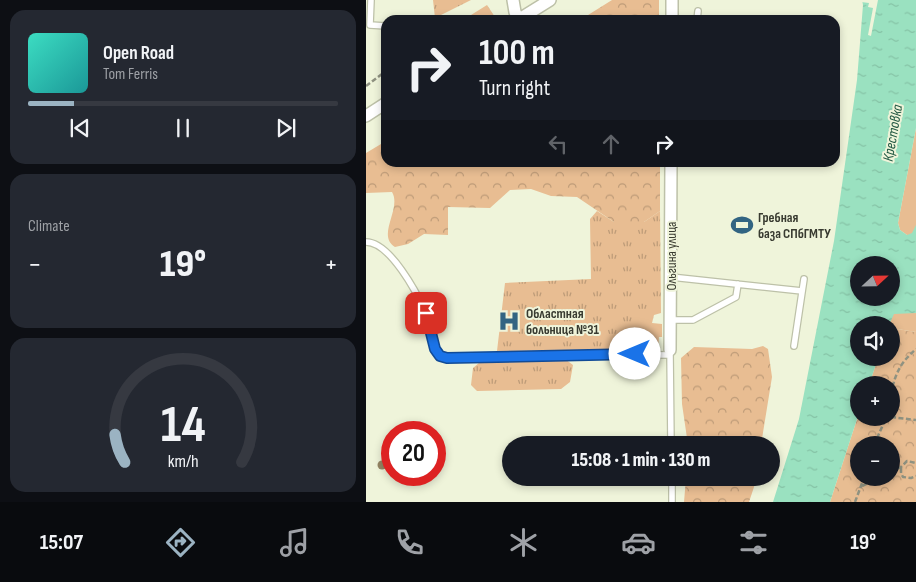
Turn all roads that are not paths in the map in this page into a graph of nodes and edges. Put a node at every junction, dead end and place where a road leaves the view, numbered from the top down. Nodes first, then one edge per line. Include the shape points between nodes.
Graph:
1 (371, 0) edge
2 (513, 0) edge
3 (550, 0) edge
4 (672, 0) edge
5 (698, 11) dead end
6 (516, 15) edge
7 (527, 15) edge
8 (672, 15) edge
9 (698, 15) edge
10 (368, 25) edge
11 (381, 26) edge
12 (381, 107) edge
13 (366, 116) edge
14 (671, 167) edge
15 (366, 242) edge
16 (671, 277) junction
17 (804, 279) dead end
18 (738, 284) junction
19 (802, 291) junction
20 (671, 320) junction
21 (794, 346) dead end
22 (670, 352) junction
23 (671, 436) edge
24 (672, 486) edge
25 (672, 502) edge

1 - 10 lane
2 - 6 street
3 - 7 street
4 - 8 street
5 - 9 lane
10 - 11 lane
12 - 13 street
14 - 16 street, Ольгина улица
15 - 22 lane via 390,254 407,279 426,313 435,349 440,356
16 - 18 lane
16 - 20 street, Ольгина улица
17 - 19 lane
18 - 19 lane
18 - 20 lane via 736,297 693,320
19 - 21 lane
20 - 22 street, Ольгина улица
22 - 23 lane
24 - 25 lane

